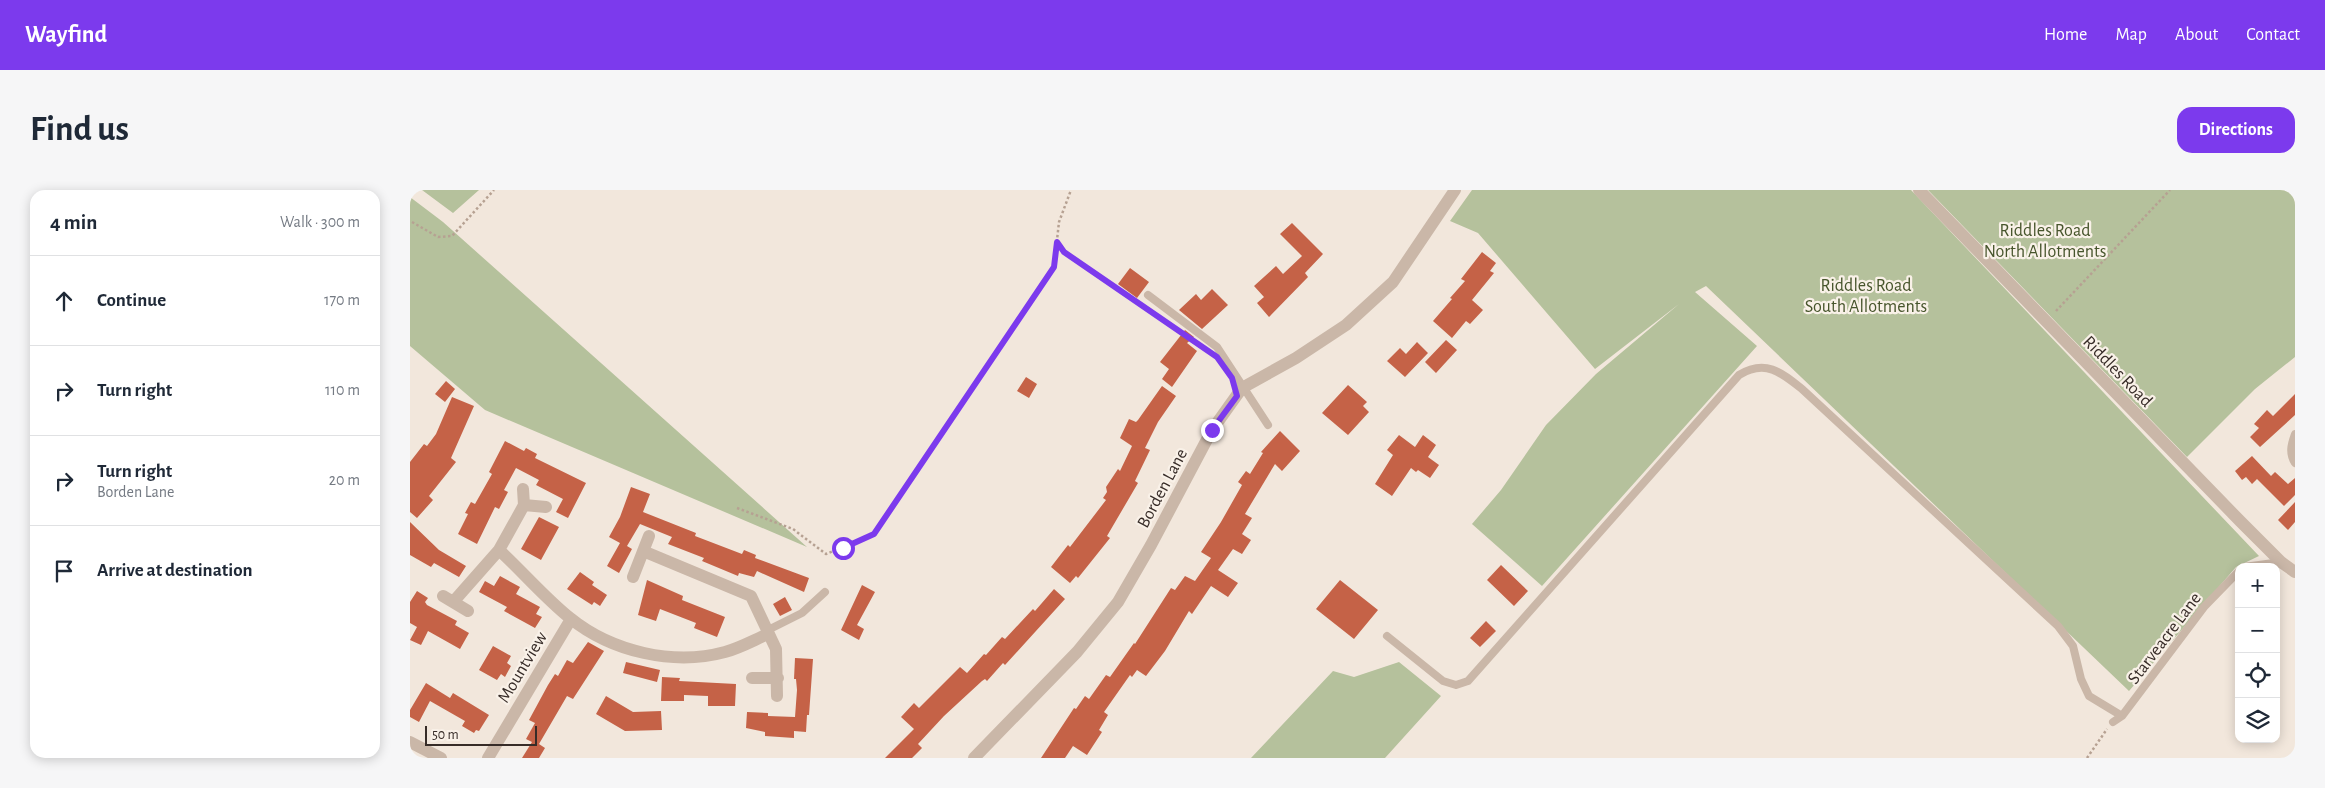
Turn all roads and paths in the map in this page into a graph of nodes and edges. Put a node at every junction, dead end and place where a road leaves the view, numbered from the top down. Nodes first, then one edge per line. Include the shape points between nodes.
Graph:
1 (494, 190) edge
2 (1071, 190) edge
3 (1455, 190) edge
4 (1919, 190) edge
5 (2170, 190) edge
6 (412, 222) dead end
7 (1057, 242) junction
8 (1148, 295) dead end
9 (1145, 307) dead end
10 (2046, 322) junction
11 (1242, 388) junction
12 (1268, 425) dead end
13 (2295, 434) edge
14 (2295, 463) edge
15 (524, 489) dead end
16 (524, 505) junction
17 (546, 507) dead end
18 (737, 508) dead end
19 (649, 536) dead end
20 (499, 550) junction
21 (642, 551) junction
22 (2280, 562) junction
23 (2273, 563) edge
24 (2295, 572) edge
25 (2235, 575) edge
26 (633, 576) dead end
27 (825, 592) dead end
28 (468, 611) dead end
29 (571, 619) junction
30 (767, 633) junction
31 (1386, 636) dead end
32 (752, 678) dead end
33 (778, 678) junction
34 (777, 696) dead end
35 (2122, 716) junction
36 (2113, 722) joint
37 (410, 742) edge
38 (441, 758) edge
39 (488, 758) edge
40 (974, 758) edge
41 (2087, 758) edge

1 - 6 path via 452,236 438,237
2 - 7 path
3 - 11 street, Borden Lane via 1394,282 1346,325
4 - 10 street, Riddles Road
5 - 10 path
7 - 9 path via 1064,252
7 - 18 path via 1054,267 874,534 826,554 793,529
8 - 11 lane via 1217,347
10 - 22 street, Riddles Road
11 - 12 lane
11 - 40 street, Borden Lane via 1212,430 1118,602 1077,652
13 - 14 lane via 2291,457
15 - 16 street
16 - 17 street
16 - 20 street
19 - 21 street
20 - 28 street via 448,598
20 - 29 street
21 - 26 street
21 - 30 street via 751,596
22 - 23 lane
22 - 24 street, Riddles Road
25 - 35 lane, Starveacre Lane via 2204,607
27 - 30 lane via 802,613
29 - 30 street via 623,648 659,655 689,657 726,652
29 - 39 street, Mountview
30 - 33 street via 776,649
31 - 35 lane via 1443,682 1456,686 1468,681 1739,376 1749,369 1760,368 1780,371 1802,388 2058,626 2072,646 2089,696
32 - 33 street
33 - 34 street
35 - 36 lane, Starveacre Lane
36 - 41 path
37 - 38 street

